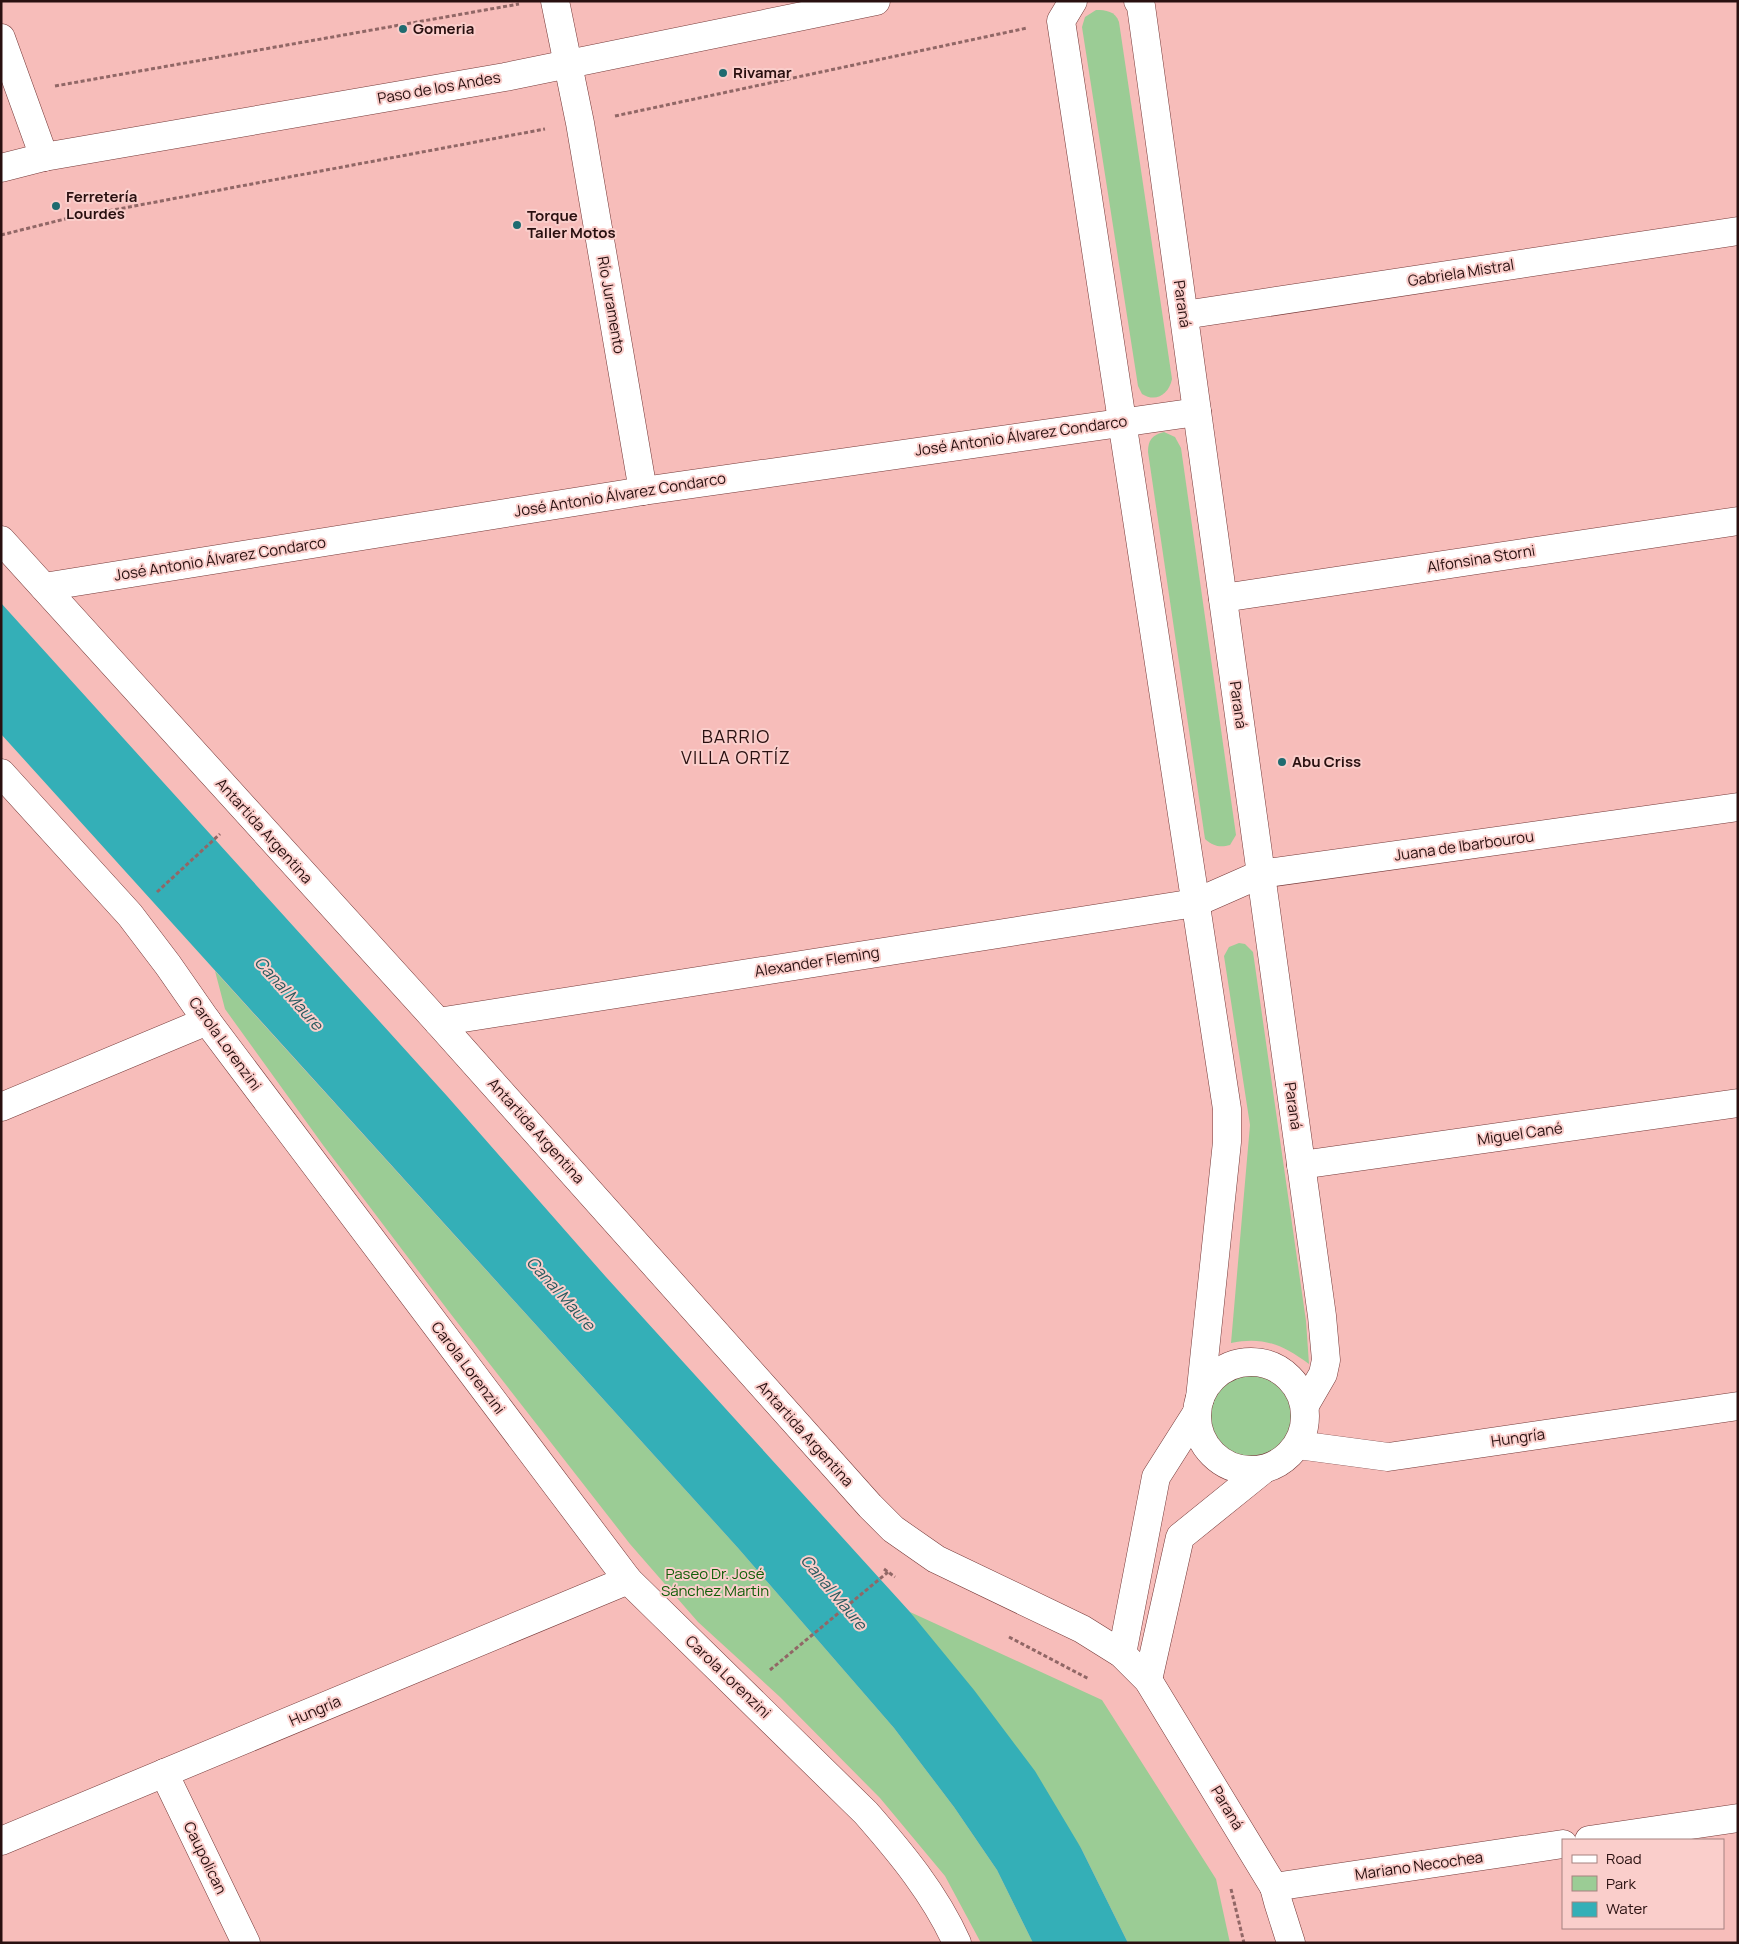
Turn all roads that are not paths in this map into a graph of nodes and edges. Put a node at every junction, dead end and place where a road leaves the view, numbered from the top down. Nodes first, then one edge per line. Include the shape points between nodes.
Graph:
1 (555, 1) edge
2 (876, 1) edge
3 (1073, 1) edge
4 (1138, 1) edge
5 (1, 38) edge
6 (568, 64) junction
7 (44, 157) junction
8 (1, 168) edge
9 (1738, 231) edge
10 (1184, 316) junction
11 (1198, 412) junction
12 (1122, 422) junction
13 (643, 491) junction
14 (1738, 521) edge
15 (1, 540) edge
16 (44, 587) junction
17 (1223, 598) junction
18 (1, 772) edge
19 (1738, 807) edge
20 (1262, 874) junction
21 (1195, 903) junction
22 (207, 1021) junction
23 (438, 1022) junction
24 (1738, 1103) edge
25 (1, 1106) edge
26 (1301, 1165) junction
27 (1305, 1405) junction
28 (1198, 1406) junction
29 (1738, 1406) edge
30 (1298, 1445) junction
31 (1263, 1470) junction
32 (628, 1580) junction
33 (1122, 1654) junction
34 (1148, 1680) junction
35 (164, 1773) junction
36 (1738, 1818) edge
37 (1596, 1839) edge
38 (1, 1841) edge
39 (1562, 1844) edge
40 (1274, 1887) junction
41 (246, 1943) edge
42 (957, 1943) edge
43 (1291, 1943) edge

1 - 6 street, Río Juramento
2 - 6 street, Paso de los Andes
3 - 12 street via 1060,21
4 - 10 street, Paraná
5 - 7 street
6 - 7 street, Paso de los Andes
6 - 13 street, Río Juramento
7 - 8 street, Paso de los Andes
9 - 10 street, Gabriela Mistral
10 - 11 street, Paraná
11 - 12 street, José Antonio Álvarez Condarco
11 - 17 street, Paraná
12 - 13 street, José Antonio Álvarez Condarco
12 - 21 street
13 - 16 street, José Antonio Álvarez Condarco
14 - 17 street, Alfonsina Storni
15 - 16 street, Antartida Argentina
16 - 23 street, Antartida Argentina
17 - 20 street, Paraná
18 - 22 street, Carola Lorenzini via 130,915
19 - 20 street, Juana de Ibarbourou
20 - 21 street, Juana de Ibarbourou
20 - 26 street, Paraná
21 - 23 street, Alexander Fleming
21 - 28 street via 1228,1126
22 - 25 street
22 - 32 street, Carola Lorenzini
23 - 33 street, Antartida Argentina via 857,1492 893,1528 936,1559 1082,1629
24 - 26 street, Miguel Cané
26 - 27 street, Paraná via 1326,1360 1323,1374
27 - 28 street via 1298,1388 1286,1374 1271,1365 1253,1361 1219,1372 1208,1383
27 - 30 street via 1304,1432
28 - 31 street via 1199,1432 1204,1446 1216,1459 1246,1471
28 - 33 street via 1156,1477
29 - 30 street, Hungría via 1388,1457
30 - 31 street via 1283,1461
31 - 34 street via 1180,1537
32 - 35 street, Hungría
32 - 42 street, Carola Lorenzini via 866,1813 923,1884
33 - 34 street, Paraná
34 - 40 street, Paraná
35 - 38 street, Hungría
35 - 41 street, Caupolican
36 - 37 street
39 - 40 street, Mariano Necochea
40 - 43 street, Paraná

